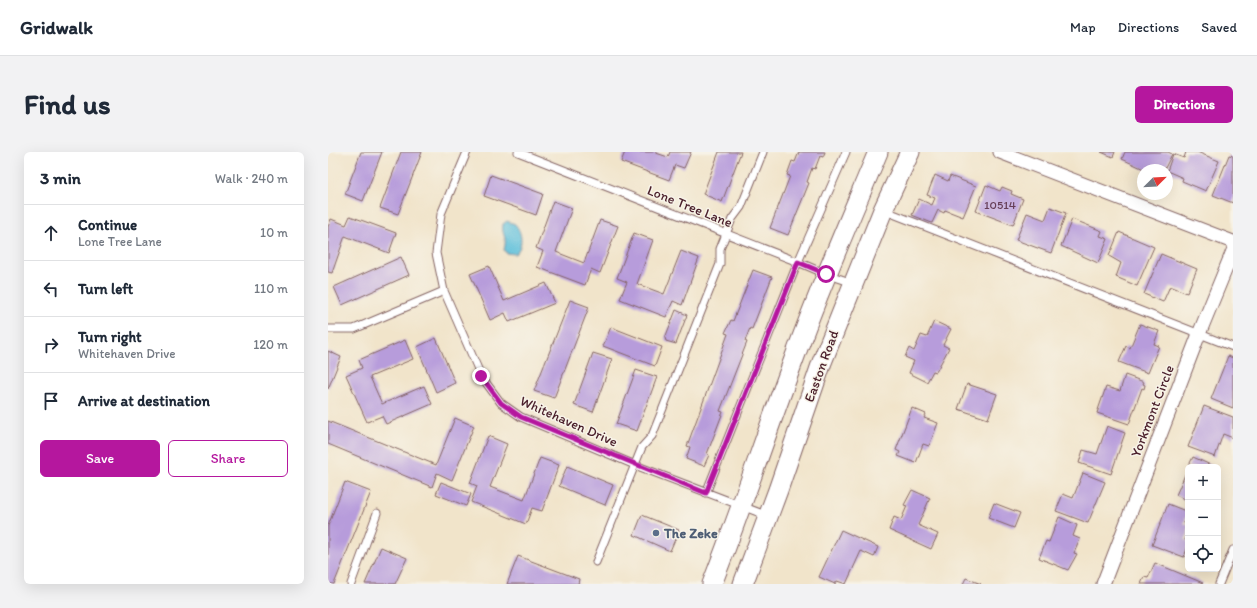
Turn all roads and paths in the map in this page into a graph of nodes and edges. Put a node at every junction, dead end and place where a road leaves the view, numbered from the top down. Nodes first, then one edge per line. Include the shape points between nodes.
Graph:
1 (467, 152) edge
2 (518, 152) edge
3 (763, 152) edge
4 (846, 152) edge
5 (878, 152) edge
6 (910, 152) edge
7 (1000, 152) edge
8 (883, 210) junction
9 (726, 234) junction
10 (1233, 242) edge
11 (1233, 251) edge
12 (798, 262) junction
13 (826, 274) junction
14 (853, 283) junction
15 (444, 291) junction
16 (328, 328) edge
17 (1199, 334) junction
18 (1233, 347) edge
19 (635, 465) junction
20 (706, 493) junction
21 (742, 506) junction
22 (377, 513) dead end
23 (768, 516) junction
24 (1233, 550) edge
25 (596, 562) dead end
26 (351, 584) edge
27 (712, 584) edge
28 (743, 584) edge
29 (1103, 584) edge
30 (1220, 584) edge

1 - 15 lane, Whitehaven Drive via 441,214 436,253
2 - 9 lane, Lone Tree Lane
3 - 9 lane via 741,208 732,219
4 - 12 lane
5 - 13 main road, Easton Road
6 - 8 main road, Easton Road
7 - 10 street
8 - 14 main road, Easton Road
8 - 17 lane
9 - 12 lane, Lone Tree Lane
9 - 19 lane via 720,249 720,264 652,436 642,447
11 - 17 street, Yorkmont Circle
12 - 13 lane, Lone Tree Lane
12 - 20 lane
13 - 14 lane, Lone Tree Lane
13 - 21 main road, Easton Road
14 - 23 main road, Easton Road via 822,362
15 - 16 lane via 354,329
15 - 19 lane, Whitehaven Drive via 481,376 501,403 521,417
17 - 18 lane
17 - 29 street, Yorkmont Circle
19 - 20 lane, Whitehaven Drive
19 - 25 lane
20 - 21 lane, Whitehaven Drive
21 - 23 lane, Whitehaven Drive
21 - 27 main road, Easton Road
22 - 26 lane
23 - 28 main road, Easton Road
24 - 30 lane

